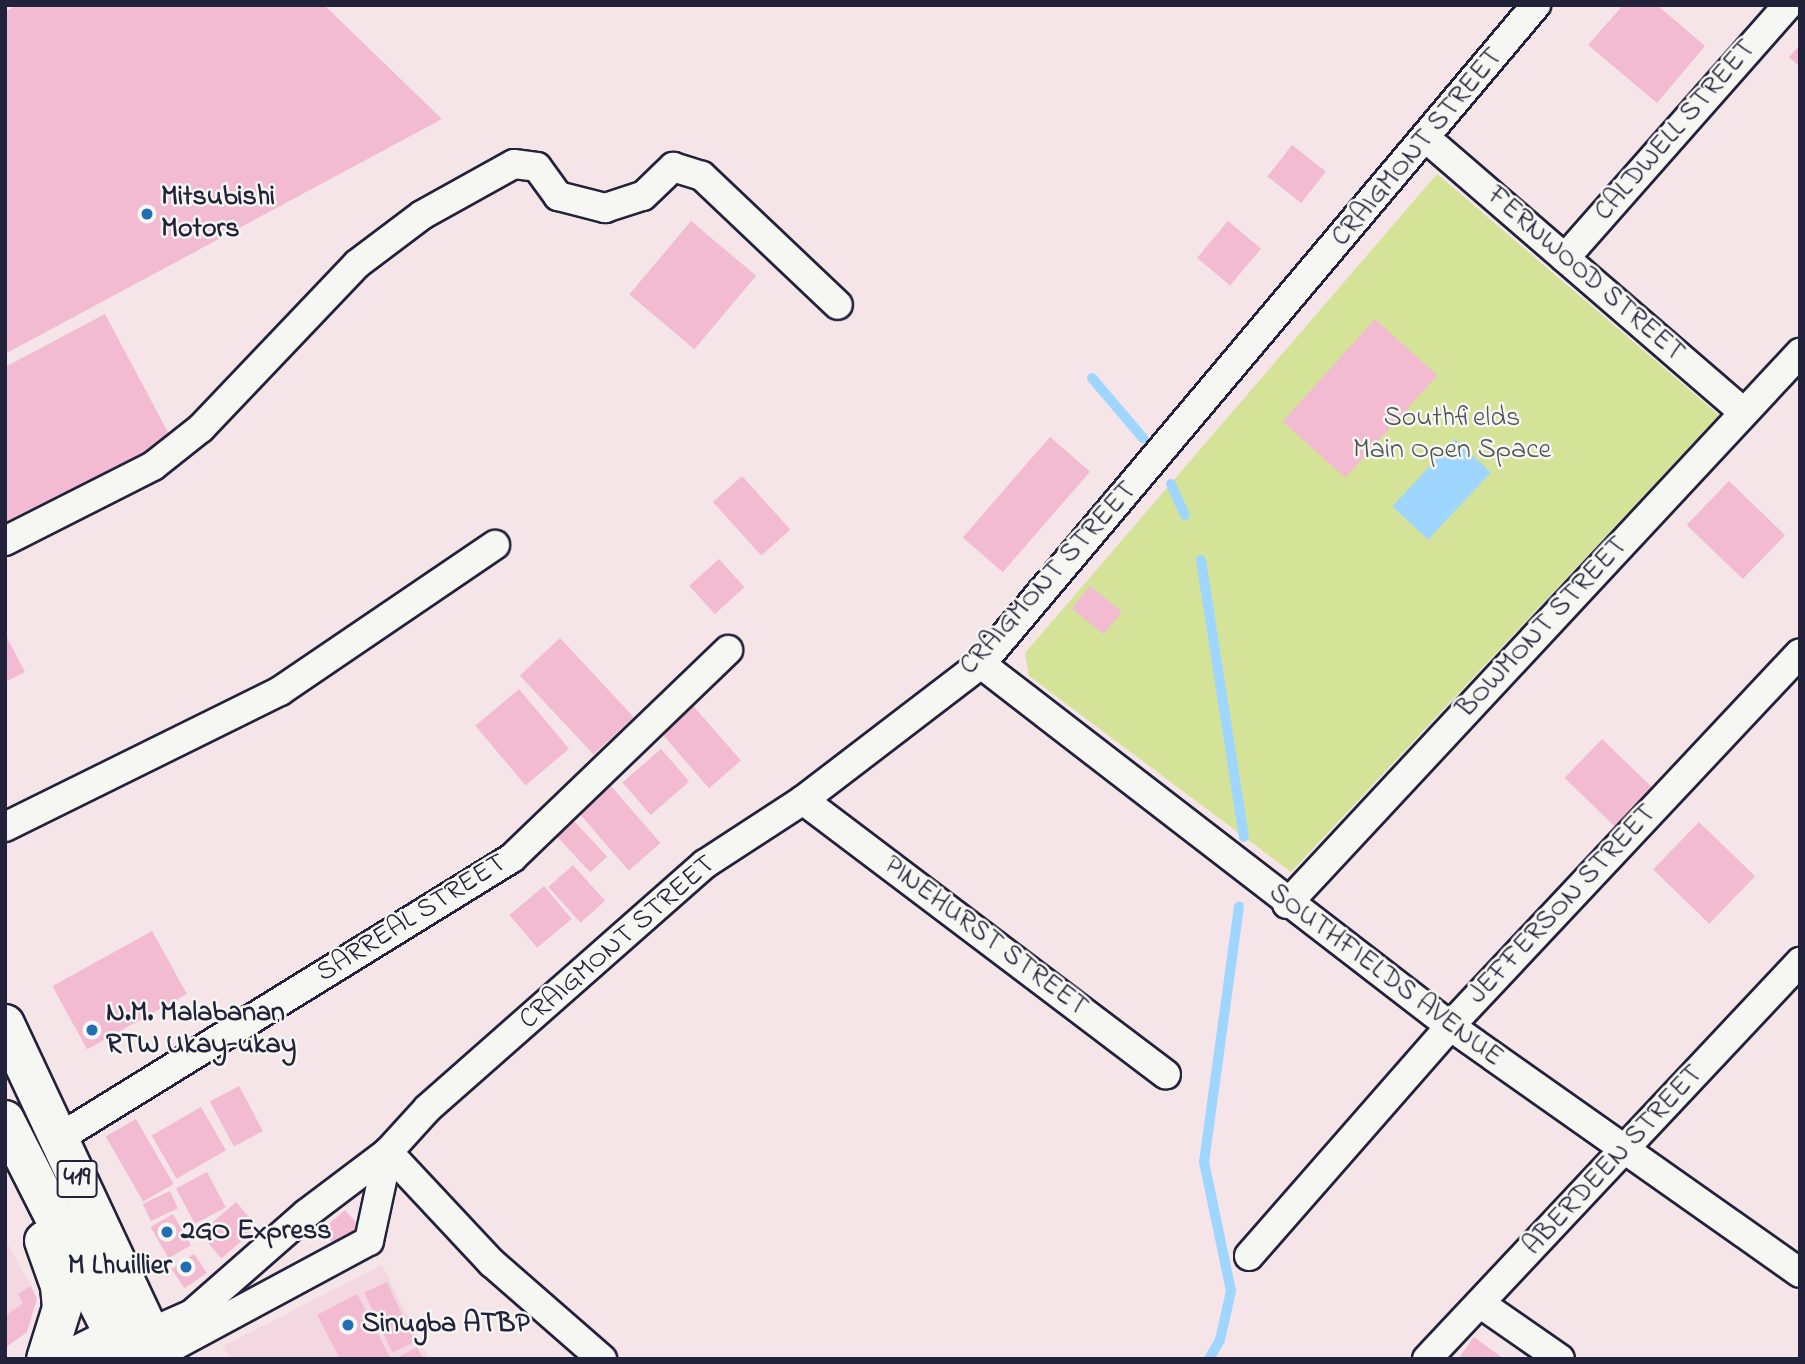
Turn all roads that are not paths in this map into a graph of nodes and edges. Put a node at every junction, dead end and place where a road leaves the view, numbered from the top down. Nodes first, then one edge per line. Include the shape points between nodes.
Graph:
1 (1536, 5) edge
2 (1788, 5) edge
3 (1427, 139) junction
4 (1565, 258) junction
5 (838, 305) dead end
6 (1800, 353) edge
7 (1743, 412) junction
8 (5, 541) edge
9 (495, 545) dead end
10 (727, 650) dead end
11 (1800, 653) edge
12 (981, 664) junction
13 (803, 800) junction
14 (5, 827) edge
15 (1287, 904) junction
16 (1800, 962) edge
17 (5, 1024) edge
18 (1450, 1026) junction
19 (1166, 1074) dead end
20 (5, 1120) edge
21 (59, 1138) junction
22 (1624, 1151) junction
23 (388, 1152) junction
24 (5, 1164) edge
25 (1250, 1256) dead end
26 (1800, 1273) edge
27 (1480, 1304) junction
28 (144, 1350) edge
29 (599, 1357) edge
30 (46, 1359) edge
31 (70, 1359) edge
32 (1427, 1359) edge
33 (1560, 1359) edge

1 - 3 street, CRAIGMONT STREET
2 - 4 street, CALDWELL STREET
3 - 4 street, FERNWOOD STREET
3 - 12 street, CRAIGMONT STREET
4 - 7 street, FERNWOOD STREET
5 - 8 street via 702,176 673,167 643,196 605,208 558,196 537,167 514,164 422,215 357,264 201,428 153,466
6 - 7 street, BOWMONT STREET
7 - 15 street, BOWMONT STREET
9 - 14 street via 280,691
10 - 21 street, SARREAL STREET via 512,858
11 - 18 street, JEFFERSON STREET
12 - 13 street, CRAIGMONT STREET
12 - 15 street, SOUTHFIELDS AVENUE
13 - 19 street, PINEHURST STREET
13 - 23 street, CRAIGMONT STREET via 705,864 428,1108
15 - 18 street, SOUTHFIELDS AVENUE
16 - 22 street, ABERDEEN STREET
17 - 21 main road, 419
18 - 22 street, SOUTHFIELDS AVENUE
18 - 25 street, JEFFERSON STREET
20 - 28 main road, 419
21 - 28 main road, 419
22 - 26 street, SOUTHFIELDS AVENUE
22 - 27 street, ABERDEEN STREET
23 - 28 street, CRAIGMONT STREET via 306,1214
23 - 28 street via 369,1241
23 - 29 street via 492,1263
24 - 30 main road via 52,1257 60,1286 62,1308
27 - 32 street, ABERDEEN STREET
27 - 33 street
28 - 31 main road

